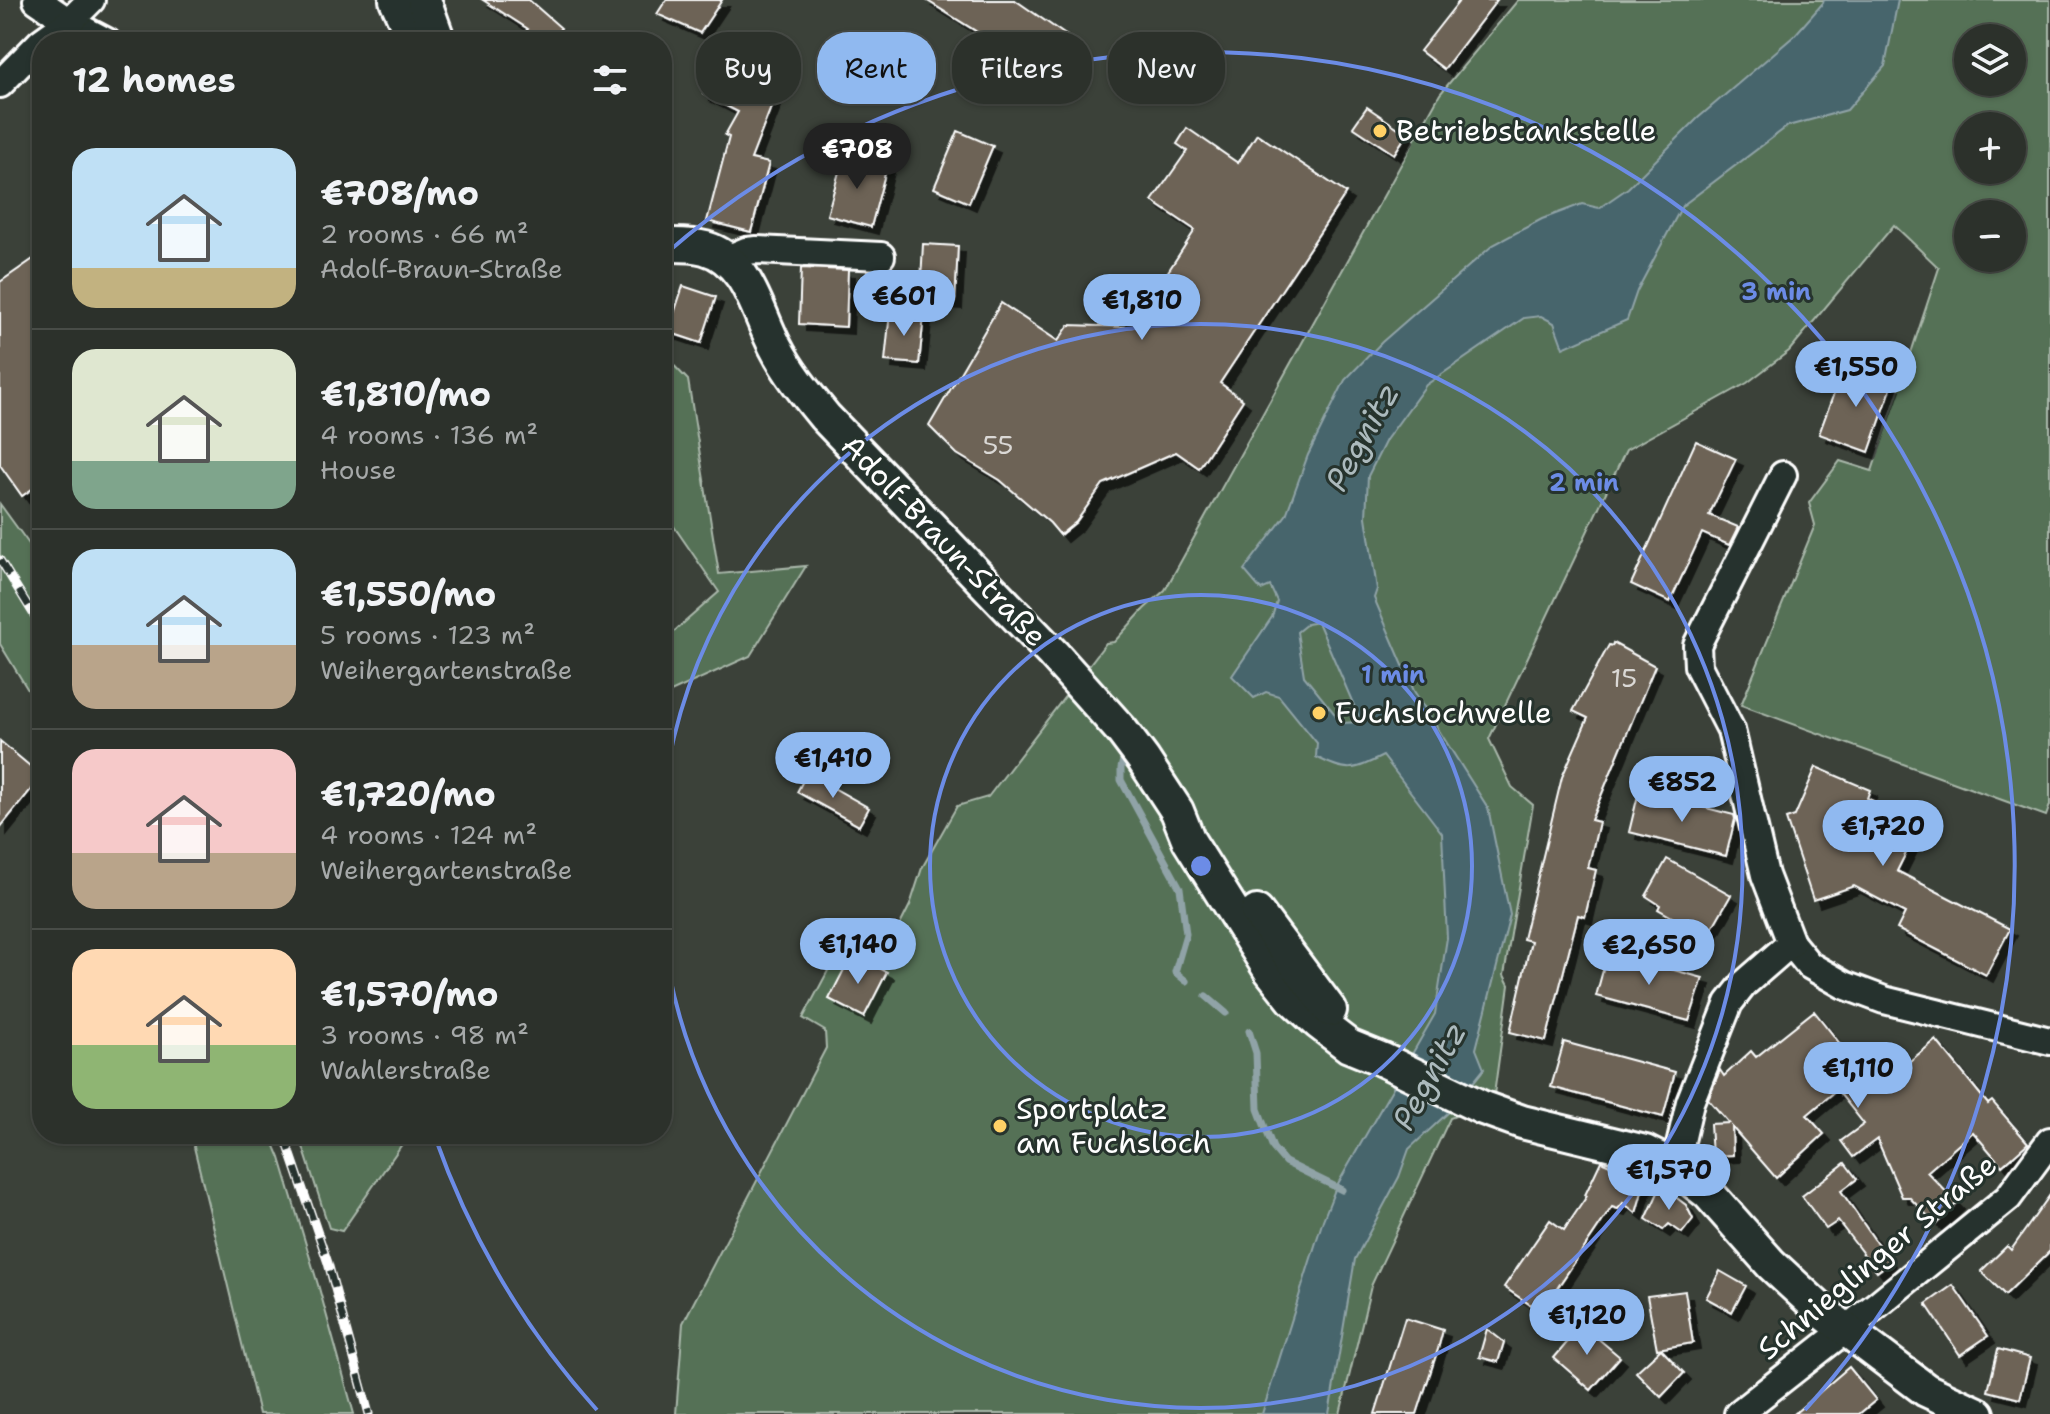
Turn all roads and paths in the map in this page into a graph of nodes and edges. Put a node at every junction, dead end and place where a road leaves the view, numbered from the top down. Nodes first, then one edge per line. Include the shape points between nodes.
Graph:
1 (37, 0) edge
2 (91, 0) edge
3 (396, 0) edge
4 (424, 0) edge
5 (69, 22) junction
6 (55, 32) edge
7 (88, 32) edge
8 (410, 32) edge
9 (435, 32) edge
10 (32, 51) edge
11 (0, 84) edge
12 (672, 245) edge
13 (881, 256) dead end
14 (727, 259) junction
15 (1783, 475) dead end
16 (1791, 943) junction
17 (2050, 1041) edge
18 (2050, 1141) edge
19 (1675, 1167) junction
20 (1845, 1329) junction
21 (1740, 1413) edge
22 (1978, 1414) edge

1 - 5 street
2 - 5 street
3 - 8 main road
4 - 9 main road
5 - 6 street
5 - 7 street
10 - 11 street
12 - 14 main road via 708,248
13 - 14 street via 757,250
14 - 19 main road, Adolf-Braun-Straße via 744,278 783,361 825,417 1088,690 1336,1017 1381,1059 1465,1100 1522,1122 1645,1152
15 - 16 street via 1697,645 1698,666 1731,730 1765,875
16 - 17 street via 1809,965 1844,985
16 - 19 street via 1729,1003 1690,1102
18 - 20 street, Schnieglinger Straße via 2008,1198
19 - 20 main road, Adolf-Braun-Straße via 1708,1193 1793,1285
20 - 21 street, Schnieglinger Straße
20 - 22 main road, Adolf-Braun-Straße via 1926,1390

